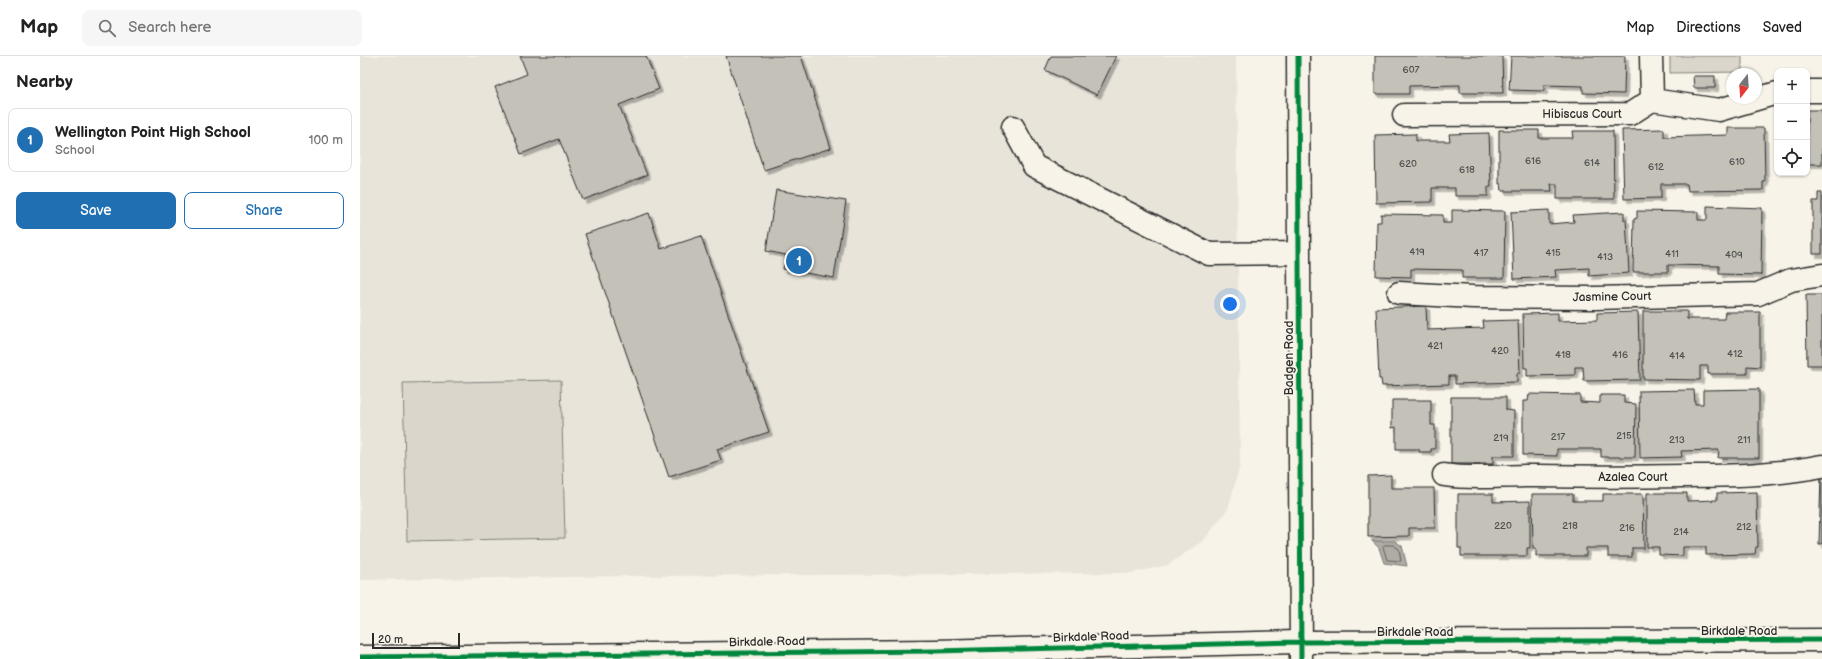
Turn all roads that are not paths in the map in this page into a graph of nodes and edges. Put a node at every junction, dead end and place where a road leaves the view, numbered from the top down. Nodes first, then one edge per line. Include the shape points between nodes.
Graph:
1 (1298, 56) edge
2 (1650, 56) edge
3 (1822, 90) edge
4 (1810, 91) edge
5 (1774, 94) edge
6 (1652, 100) junction
7 (1404, 115) dead end
8 (1013, 127) dead end
9 (1299, 253) junction
10 (1822, 275) edge
11 (1399, 293) dead end
12 (1822, 466) edge
13 (1444, 475) dead end
14 (1822, 640) edge
15 (1300, 650) edge
16 (1071, 654) edge
17 (360, 657) edge

1 - 9 street, Badgen Road
2 - 6 street
3 - 4 street
5 - 6 street via 1719,110
6 - 7 street, Hibiscus Court via 1630,114
8 - 9 street via 1034,166 1209,254
9 - 15 street, Badgen Road
10 - 11 street, Jasmine Court via 1791,280 1758,294 1595,298 1473,297
12 - 13 street, Azalea Court via 1752,475 1463,478
14 - 15 street, Birkdale Road
15 - 16 street, Birkdale Road
16 - 17 street, Birkdale Road via 935,651

